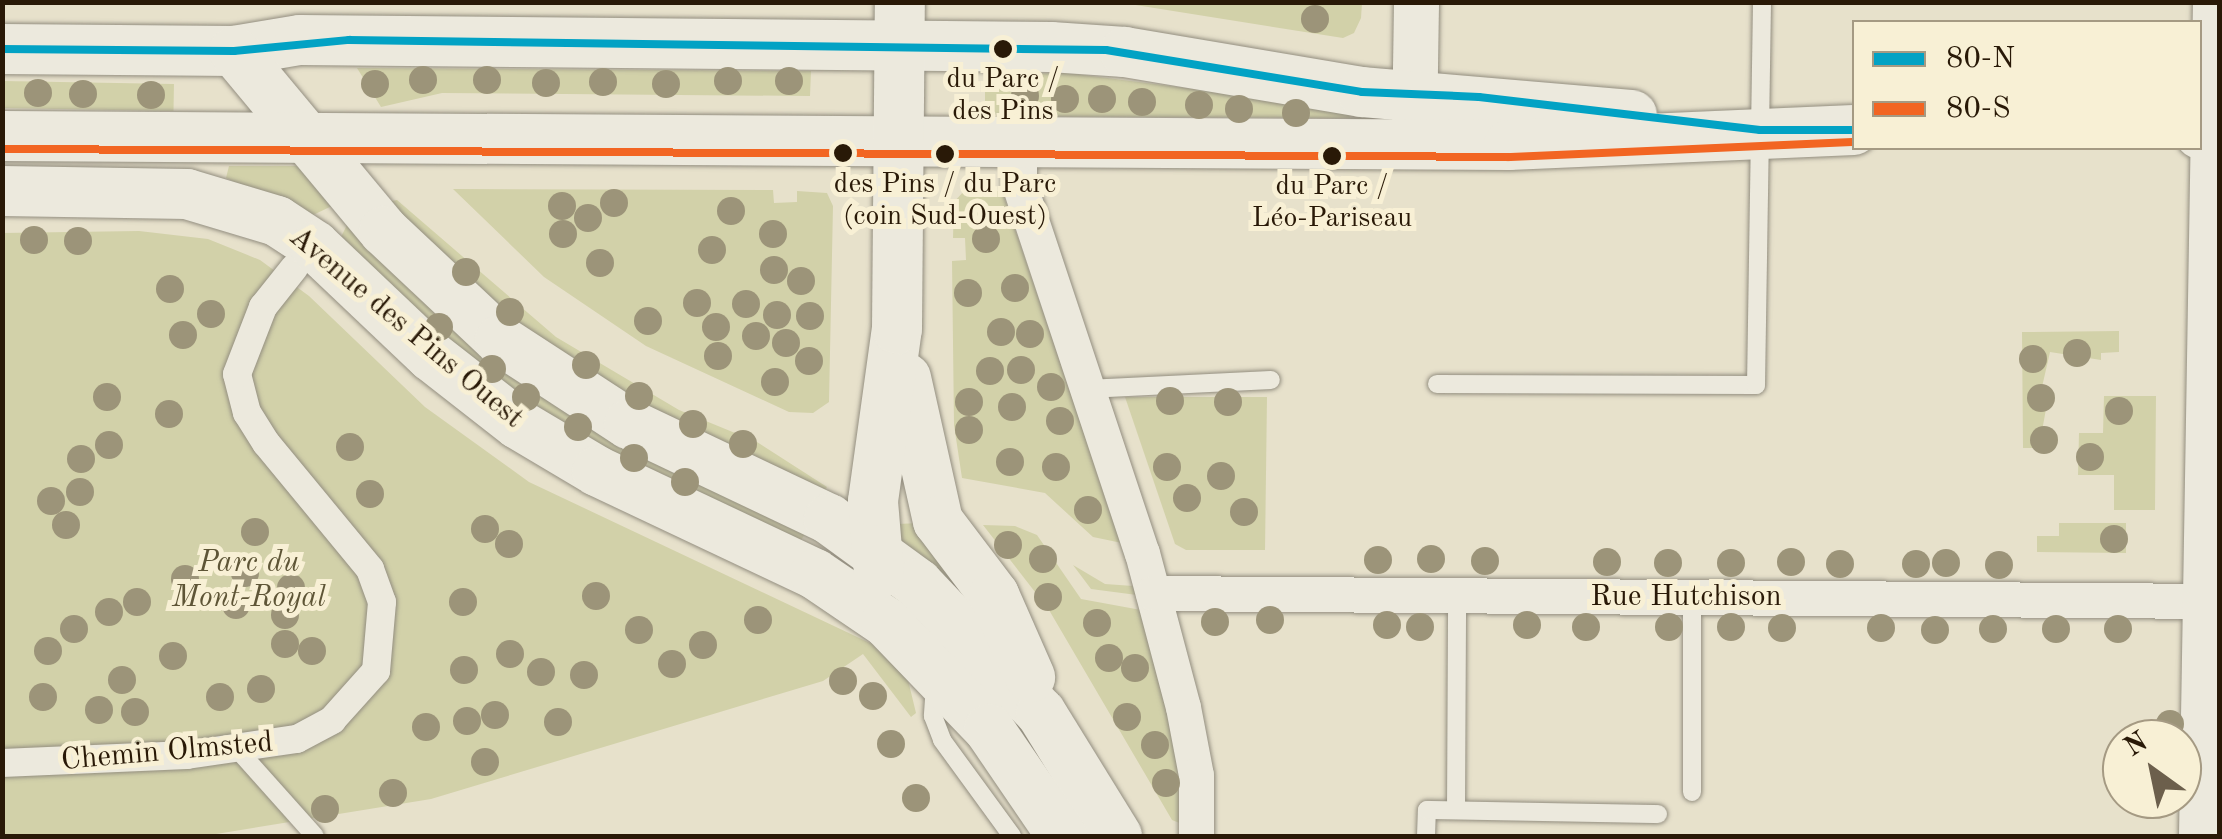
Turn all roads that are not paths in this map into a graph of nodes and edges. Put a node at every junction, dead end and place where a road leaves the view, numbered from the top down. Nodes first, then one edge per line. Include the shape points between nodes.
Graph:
1 (1416, 2) edge
2 (1762, 2) edge
3 (2215, 2) edge
4 (900, 24) edge
5 (2, 50) edge
6 (234, 52) junction
7 (1415, 119) junction
8 (1760, 130) junction
9 (1852, 130) edge
10 (2211, 135) edge
11 (2, 136) edge
12 (306, 138) junction
13 (900, 142) junction
14 (1019, 143) junction
15 (2, 191) edge
16 (304, 257) junction
17 (897, 329) junction
18 (1271, 380) dead end
19 (1436, 384) dead end
20 (1087, 389) junction
21 (876, 550) junction
22 (1153, 593) junction
23 (1457, 595) junction
24 (1692, 598) junction
25 (2213, 601) edge
26 (886, 622) junction
27 (936, 670) junction
28 (1054, 731) junction
29 (238, 750) junction
30 (2, 763) edge
31 (1692, 792) dead end
32 (1456, 810) junction
33 (1658, 814) dead end
34 (315, 836) edge
35 (1012, 836) edge
36 (1062, 836) edge
37 (1117, 836) edge
38 (1196, 836) edge
39 (1426, 836) edge
40 (2202, 836) edge

1 - 7 street
2 - 8 lane
3 - 10 street
4 - 6 main road via 300,40
4 - 7 main road via 1106,50
4 - 13 main road, Avenue des Pins Ouest
5 - 6 main road
6 - 12 main road, Avenue des Pins Ouest
7 - 8 main road
7 - 14 main road
8 - 9 main road
8 - 19 lane via 1756,385
10 - 25 street
11 - 12 main road
12 - 13 main road
12 - 21 main road, Avenue des Pins Ouest via 433,281 521,356 628,424 789,499
13 - 14 main road
13 - 17 main road, Avenue des Pins Ouest
14 - 20 street via 1019,184
15 - 16 main road, Avenue des Pins Ouest via 207,196 278,221
16 - 26 main road, Avenue des Pins Ouest via 518,424 598,471 816,574
16 - 29 street, Chemin Olmsted via 253,324 237,374 247,413 266,443 370,569 382,602 383,643 361,695 332,720 297,739
17 - 21 main road, Avenue des Pins Ouest via 873,501
17 - 28 main road, Avenue des Pins Ouest via 934,512 994,595
18 - 20 lane
20 - 22 street
21 - 26 main road, Avenue des Pins Ouest
21 - 28 main road, Avenue des Pins Ouest via 978,640
22 - 23 street, Rue Hutchison
22 - 38 street via 1192,743
23 - 24 street, Rue Hutchison
23 - 32 lane
24 - 25 street, Rue Hutchison
24 - 31 lane
25 - 40 street
26 - 27 main road, Avenue des Pins Ouest
27 - 35 lane via 938,730
27 - 36 main road, Avenue des Pins Ouest via 1004,748
28 - 37 main road, Avenue des Pins Ouest
29 - 30 street, Chemin Olmsted
29 - 34 lane
32 - 33 lane
32 - 39 lane via 1427,810

